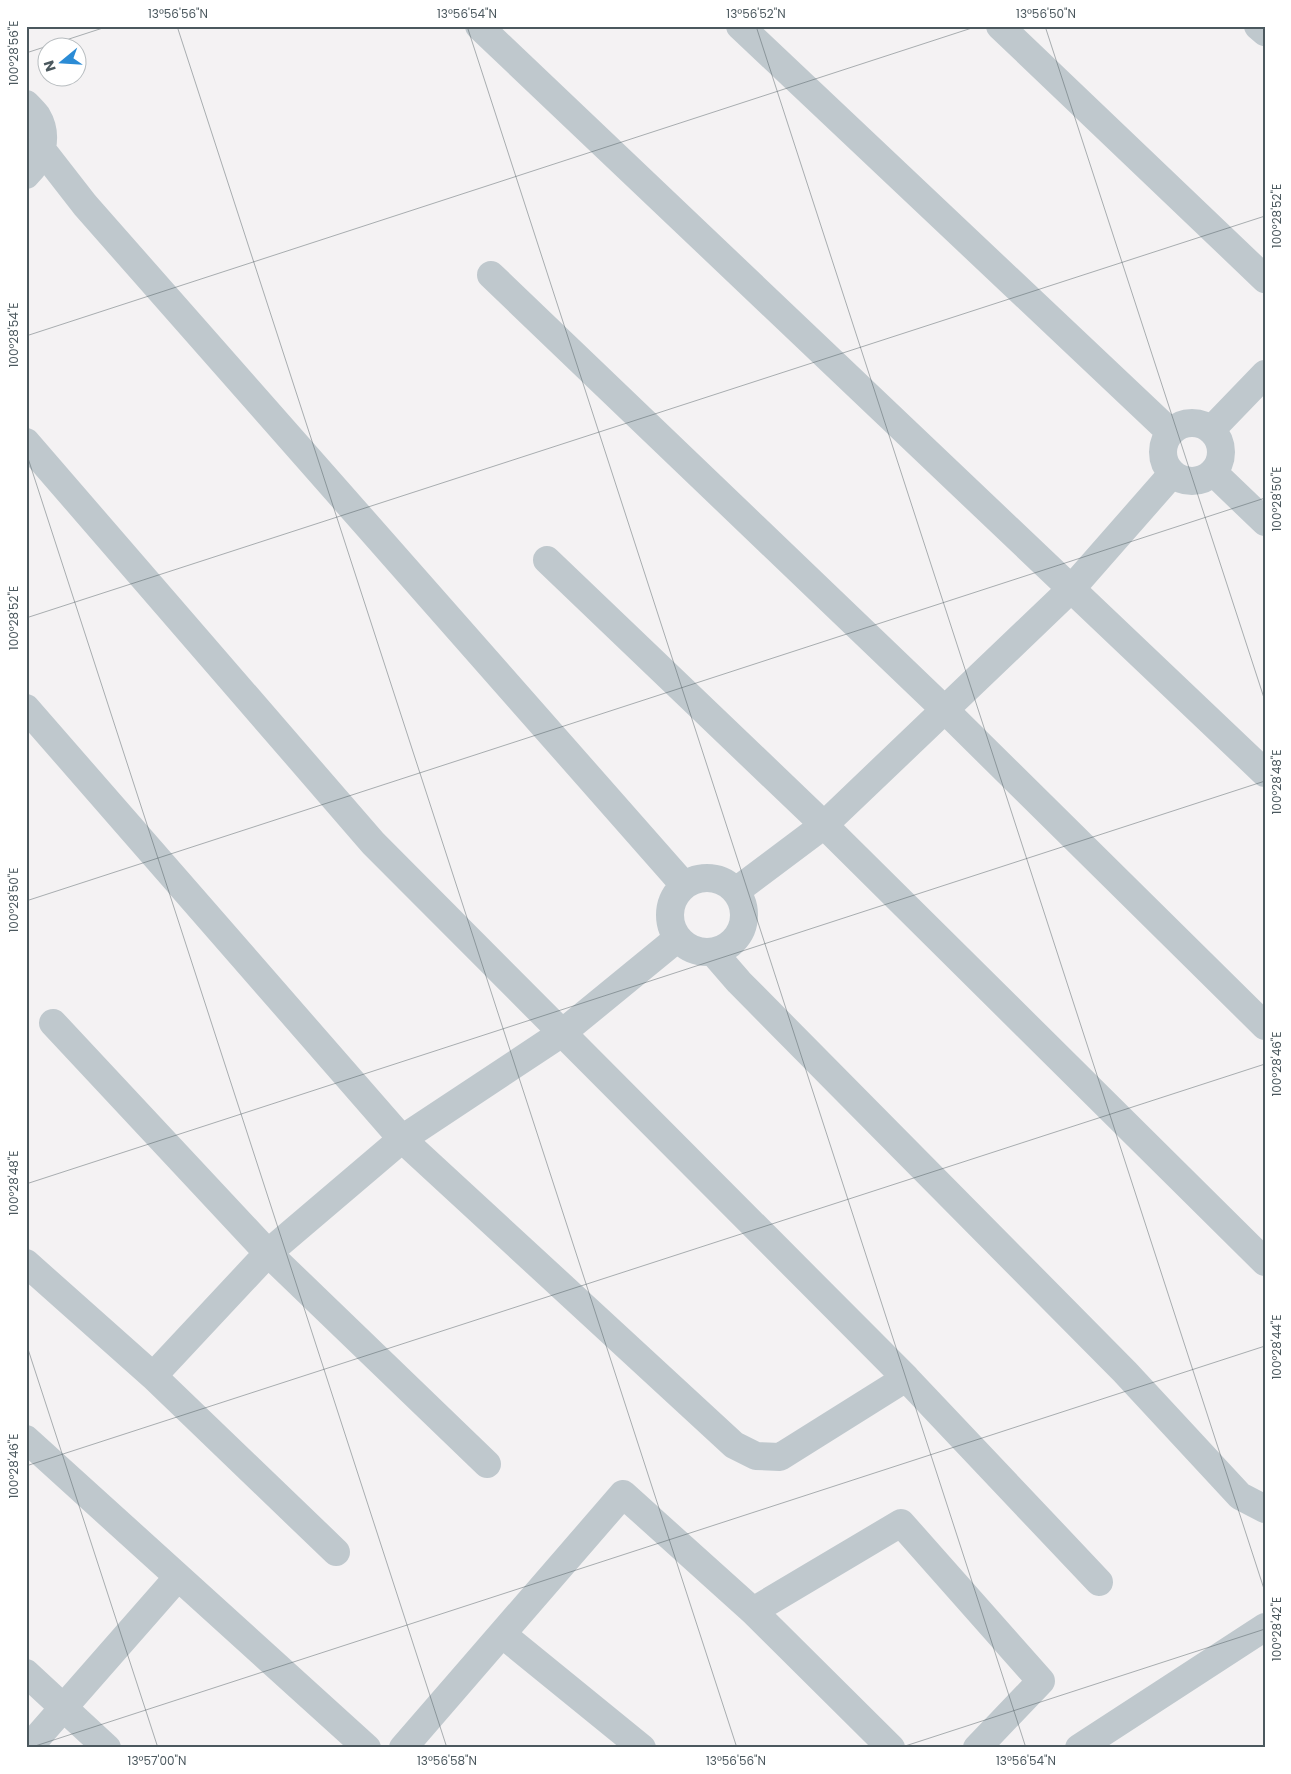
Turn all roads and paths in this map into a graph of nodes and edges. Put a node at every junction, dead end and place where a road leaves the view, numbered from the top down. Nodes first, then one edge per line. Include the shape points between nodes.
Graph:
1 (479, 26) edge
2 (740, 26) edge
3 (1000, 26) edge
4 (1258, 26) edge
5 (1265, 32) edge
6 (26, 104) edge
7 (42, 151) junction
8 (26, 175) edge
9 (491, 275) dead end
10 (1265, 279) edge
11 (1265, 374) edge
12 (1211, 430) junction
13 (1170, 432) junction
14 (26, 442) edge
15 (1213, 472) junction
16 (1172, 474) junction
17 (1265, 522) edge
18 (547, 560) dead end
19 (1072, 588) junction
20 (26, 708) edge
21 (944, 710) junction
22 (1265, 773) edge
23 (824, 825) junction
24 (684, 885) junction
25 (736, 891) junction
26 (678, 938) junction
27 (713, 952) junction
28 (53, 1023) dead end
29 (1265, 1026) edge
30 (562, 1033) junction
31 (402, 1139) junction
32 (268, 1254) junction
33 (1265, 1262) edge
34 (26, 1263) edge
35 (153, 1376) junction
36 (906, 1378) junction
37 (26, 1439) edge
38 (487, 1464) dead end
39 (1265, 1509) edge
40 (336, 1552) dead end
41 (178, 1577) junction
42 (1099, 1582) dead end
43 (753, 1611) junction
44 (1265, 1627) edge
45 (502, 1634) junction
46 (26, 1673) edge
47 (64, 1708) junction
48 (28, 1748) edge
49 (107, 1748) edge
50 (367, 1748) edge
51 (403, 1748) edge
52 (642, 1748) edge
53 (891, 1748) edge
54 (978, 1748) edge
55 (1079, 1748) edge

1 - 19 street
2 - 13 street
3 - 10 street
4 - 5 street
6 - 7 street via 37,116 44,133
7 - 8 street via 35,167
7 - 24 street via 91,212
9 - 21 street
11 - 12 street
12 - 13 street via 1201,424 1190,423
12 - 15 street via 1221,451
13 - 16 street via 1162,454
14 - 30 street via 373,843
15 - 16 street via 1204,479 1193,481 1182,480
15 - 17 street
16 - 19 street
18 - 23 street
19 - 21 street
19 - 22 street
20 - 31 street
21 - 23 street
21 - 29 street
23 - 25 street
23 - 33 street
24 - 25 street via 702,878 721,880
24 - 26 street via 674,896 670,910 671,925
25 - 27 street via 743,905 743,921 738,935 727,946
26 - 27 street via 687,947
26 - 30 street
27 - 39 street via 1125,1372 1240,1496
28 - 32 street
30 - 31 street
30 - 36 street
31 - 32 street
31 - 36 street via 734,1445 756,1456 780,1458
32 - 35 street
32 - 38 street
34 - 35 street
35 - 40 street
36 - 42 street
37 - 41 street
41 - 47 street
41 - 50 street
43 - 45 street via 623,1494
43 - 53 street
43 - 54 street via 900,1523 1041,1681
44 - 55 street
45 - 51 street
45 - 52 street
46 - 47 street
47 - 48 street
47 - 49 street

